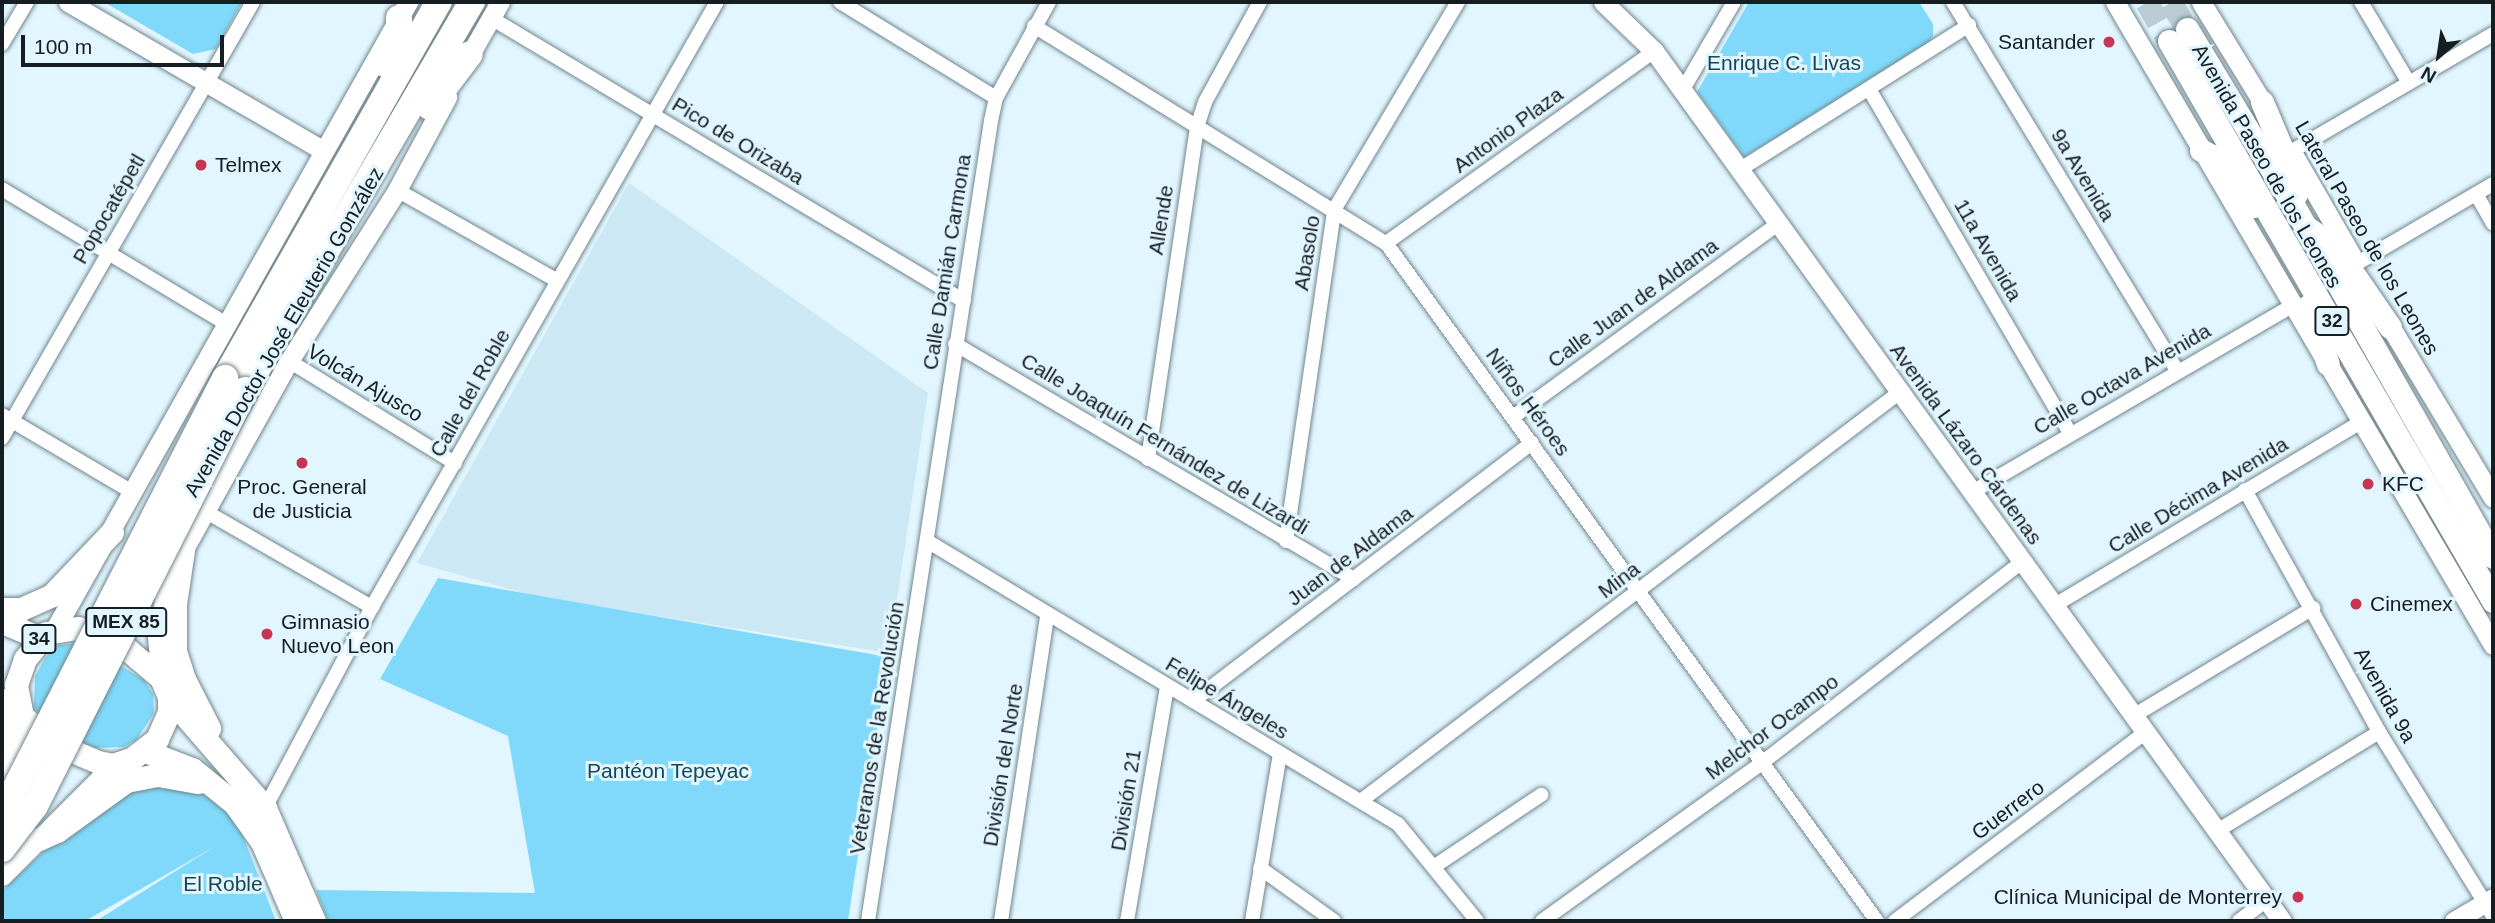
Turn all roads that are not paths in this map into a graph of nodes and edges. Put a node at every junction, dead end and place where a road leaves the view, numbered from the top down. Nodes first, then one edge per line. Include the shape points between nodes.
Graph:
1 (27, 2) edge
2 (68, 2) edge
3 (253, 2) edge
4 (439, 2) edge
5 (718, 2) edge
6 (840, 2) edge
7 (1049, 2) edge
8 (1260, 2) edge
9 (1458, 2) edge
10 (1603, 2) edge
11 (1734, 2) edge
12 (1953, 2) edge
13 (2115, 2) edge
14 (2201, 2) edge
15 (2361, 2) edge
16 (488, 7) edge
17 (404, 10) edge
18 (1969, 25) junction
19 (1034, 26) junction
20 (2493, 34) edge
21 (2, 44) edge
22 (1654, 51) junction
23 (470, 54) junction
24 (207, 82) junction
25 (2409, 83) junction
26 (1869, 89) junction
27 (1682, 91) junction
28 (996, 98) junction
29 (2262, 102) junction
30 (651, 114) junction
31 (1197, 127) junction
32 (322, 150) junction
33 (2201, 150) junction
34 (2292, 152) junction
35 (342, 169) junction
36 (1740, 170) junction
37 (2493, 184) edge
38 (2, 190) edge
39 (397, 190) junction
40 (363, 193) junction
41 (2476, 194) junction
42 (2292, 203) junction
43 (1335, 210) junction
44 (1779, 223) junction
45 (2493, 224) edge
46 (2277, 225) junction
47 (2306, 228) junction
48 (1386, 243) junction
49 (108, 253) junction
50 (2356, 264) junction
51 (2304, 272) junction
52 (556, 281) junction
53 (964, 301) junction
54 (2293, 304) junction
55 (225, 323) junction
56 (2390, 327) junction
57 (955, 344) junction
58 (289, 361) junction
59 (2328, 364) junction
60 (2176, 370) junction
61 (235, 384) junction
62 (1900, 392) junction
63 (1513, 417) junction
64 (7, 418) edge
65 (2362, 421) junction
66 (2070, 433) junction
67 (2, 438) edge
68 (1532, 443) junction
69 (1148, 459) junction
70 (455, 463) junction
71 (2245, 490) junction
72 (1974, 491) junction
73 (132, 492) junction
74 (2493, 498) edge
75 (204, 510) junction
76 (112, 532) junction
77 (927, 541) junction
78 (1286, 541) junction
79 (183, 550) junction
80 (99, 557) junction
81 (2493, 557) edge
82 (2024, 560) junction
83 (168, 578) junction
84 (1354, 579) junction
85 (1639, 591) junction
86 (2493, 601) edge
87 (2055, 605) junction
88 (372, 607) junction
89 (2313, 608) junction
90 (2, 609) edge
91 (1047, 616) junction
92 (2, 622) edge
93 (47, 633) junction
94 (2493, 645) edge
95 (10, 668) edge
96 (1167, 686) junction
97 (165, 687) junction
98 (2, 700) edge
99 (1193, 701) junction
100 (22, 716) junction
101 (2141, 724) junction
102 (2379, 732) junction
103 (145, 751) junction
104 (1280, 754) junction
105 (1763, 762) junction
106 (230, 764) junction
107 (113, 765) junction
108 (3, 776) edge
109 (221, 790) junction
110 (1541, 795) dead end
111 (1362, 800) junction
112 (265, 808) junction
113 (2, 814) edge
114 (47, 830) junction
115 (2217, 831) junction
116 (2, 849) edge
117 (1435, 866) junction
118 (1260, 868) junction
119 (2, 876) edge
120 (2267, 900) junction
121 (2490, 906) edge
122 (296, 921) edge
123 (314, 921) edge
124 (868, 921) edge
125 (1001, 921) edge
126 (1128, 921) edge
127 (1252, 921) edge
128 (1334, 921) edge
129 (1476, 921) edge
130 (1542, 921) edge
131 (1877, 921) edge
132 (1895, 921) edge
133 (2239, 921) edge
134 (2282, 921) edge
135 (2454, 921) edge

1 - 21 street
2 - 24 street
3 - 24 street, Popocatépetl
4 - 35 highway, Avenida Doctor José Eleuterio González / MEX 85
5 - 30 street, Calle del Roble
6 - 28 street
7 - 19 street, Calle Damián Carmona
8 - 31 street, Allende via 1205,102
9 - 43 street, Abasolo
10 - 22 street, Avenida Lázaro Cárdenas
11 - 27 street
12 - 18 street, 9a Avenida
13 - 33 street
14 - 29 street, Lateral Paseo de los Leones
15 - 25 street
16 - 23 street, Avenida Doctor José Eleuterio González
16 - 30 street, Pico de Orizaba
16 - 40 highway, Avenida Doctor José Eleuterio González / MEX 85
17 - 32 street
17 - 35 highway via 396,48 341,147
18 - 26 street
18 - 60 street, 9a Avenida
19 - 28 street, Calle Damián Carmona
19 - 31 street, Niños Héroes
20 - 25 street
22 - 27 street, Avenida Lázaro Cárdenas
22 - 48 street, Antonio Plaza
23 - 39 street, Avenida Doctor José Eleuterio González
23 - 40 highway via 437,94 399,159
24 - 32 street
24 - 49 street, Popocatépetl
25 - 34 street
26 - 36 street
26 - 66 street, 11a Avenida
27 - 36 street, Avenida Lázaro Cárdenas
28 - 53 street, Calle Damián Carmona
29 - 34 street, Lateral Paseo de los Leones
29 - 42 main road via 2294,177
30 - 52 street, Calle del Roble
30 - 53 street, Pico de Orizaba
31 - 43 street, Niños Héroes
31 - 69 street, Allende
32 - 55 street
33 - 46 main road
33 - 54 street
34 - 50 street, Lateral Paseo de los Leones
35 - 61 highway, Avenida Doctor José Eleuterio González / MEX 85
36 - 44 street, Avenida Lázaro Cárdenas
37 - 41 street
38 - 49 street
39 - 52 street
39 - 58 street, Avenida Doctor José Eleuterio González
40 - 61 highway, Avenida Doctor José Eleuterio González / MEX 85
41 - 45 street
41 - 50 street
42 - 46 main road, Avenida Paseo de los Leones / 32 via 2178,35
42 - 47 main road, Avenida Paseo de los Leones / 32
43 - 48 street, Niños Héroes
43 - 78 street, Abasolo
44 - 62 street, Avenida Lázaro Cárdenas
44 - 63 street, Calle Juan de Aldama
46 - 51 main road, Avenida Paseo de los Leones / 32
47 - 56 main road via 2335,247
47 - 81 main road, Avenida Paseo de los Leones / 32
48 - 63 street, Niños Héroes
49 - 55 street
49 - 64 street, Popocatépetl
50 - 56 street, Lateral Paseo de los Leones
51 - 59 main road via 2303,290
51 - 86 main road, Avenida Paseo de los Leones / 32
52 - 70 street, Calle del Roble
53 - 57 street, Calle Damián Carmona
54 - 59 street
54 - 60 street, Calle Octava Avenida
55 - 73 street
56 - 74 street, Lateral Paseo de los Leones
57 - 69 street, Calle Joaquín Fernández de Lizardi
57 - 77 street, Calle Damián Carmona
58 - 70 street, Volcán Ajusco
58 - 75 street, Avenida Doctor José Eleuterio González
59 - 65 street
60 - 66 street, Calle Octava Avenida
61 - 113 highway, Avenida Doctor José Eleuterio González / MEX 85, bridge
61 - 116 highway, Avenida Doctor José Eleuterio González / MEX 85, bridge via 35,806
62 - 72 street, Avenida Lázaro Cárdenas
62 - 85 street, Mina
63 - 68 street, Niños Héroes
64 - 67 street, Popocatépetl
64 - 73 street
65 - 71 street, Calle Décima Avenida
65 - 94 street
66 - 72 street, Calle Octava Avenida
68 - 84 street, Juan de Aldama
68 - 85 street, Niños Héroes
69 - 78 street, Calle Joaquín Fernández de Lizardi
70 - 88 street, Calle del Roble
71 - 87 street, Calle Décima Avenida
71 - 89 street, Avenida 9a
72 - 82 street, Avenida Lázaro Cárdenas
73 - 76 street
75 - 79 street, Avenida Doctor José Eleuterio González
75 - 88 street
76 - 80 street
76 - 90 main road via 52,595 21,609
77 - 91 street, Felipe Ángeles
77 - 124 street, Veteranos de la Revolución
78 - 84 street, Calle Joaquín Fernández de Lizardi
79 - 83 street, Avenida Doctor José Eleuterio González
79 - 106 main road via 174,604 178,664
80 - 83 street via 104,584 124,599 145,599
80 - 93 street
82 - 87 street, Avenida Lázaro Cárdenas
82 - 105 street, Melchor Ocampo
83 - 97 street, Avenida Doctor José Eleuterio González via 157,637
84 - 99 street, Juan de Aldama
85 - 105 street, Niños Héroes
85 - 111 street, Mina
87 - 101 street, Avenida Lázaro Cárdenas
88 - 112 street, Calle del Roble
89 - 101 street, Guerrero
89 - 102 street, Avenida 9a
91 - 96 street, Felipe Ángeles
91 - 125 street, División del Norte
92 - 93 main road, 34
93 - 95 main road, 34
93 - 97 main road, 34 via 90,631 128,650
95 - 100 main road, 34
96 - 99 street, Felipe Ángeles
96 - 126 street, División 21
97 - 103 main road via 164,727
97 - 106 main road, 34
98 - 108 main road
99 - 104 street, Felipe Ángeles
100 - 107 main road via 56,744
100 - 108 street via 16,748
101 - 115 street, Avenida Lázaro Cárdenas
101 - 132 street, Guerrero
102 - 115 street
102 - 121 street, Avenida 9a
103 - 107 main road
103 - 109 main road via 184,765
104 - 111 street, Felipe Ángeles
104 - 118 street
105 - 130 street, Melchor Ocampo
105 - 131 street, Niños Héroes
106 - 112 main road, 34
107 - 114 street
108 - 114 street via 36,792 49,806
109 - 114 main road via 171,776 135,779 114,788 57,831
109 - 122 main road via 262,842
110 - 117 street
111 - 117 street, Felipe Ángeles via 1398,824
112 - 123 main road, 34
114 - 119 street
115 - 120 street, Avenida Lázaro Cárdenas
117 - 129 street, Felipe Ángeles
118 - 127 street
118 - 128 street
120 - 133 street
120 - 134 street, Avenida Lázaro Cárdenas
121 - 135 street

